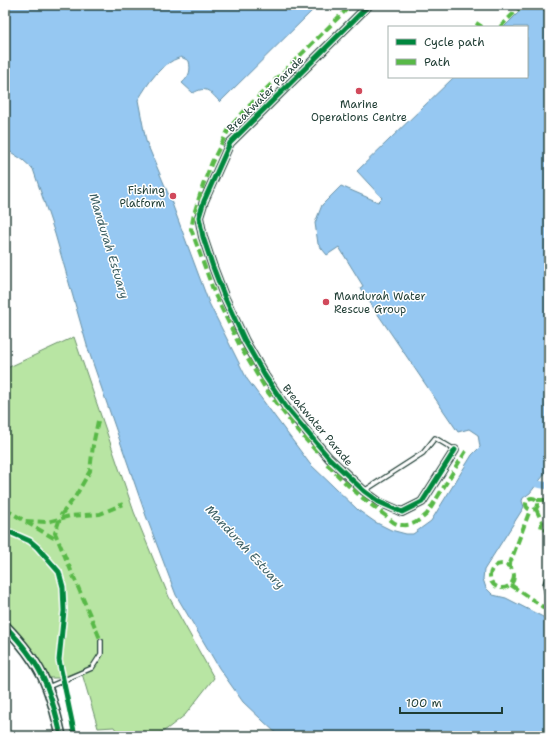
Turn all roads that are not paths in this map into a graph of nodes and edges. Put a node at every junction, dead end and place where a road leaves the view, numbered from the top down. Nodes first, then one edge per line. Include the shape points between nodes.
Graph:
1 (369, 5) edge
2 (455, 450) joint
3 (364, 491) junction
4 (549, 579) edge
5 (549, 594) edge
6 (5, 626) edge
7 (101, 641) dead end
8 (48, 687) junction
9 (61, 736) edge

1 - 3 street, Breakwater Parade via 230,143 199,218 212,267 244,341 265,376 286,407 325,452
2 - 3 lane via 435,438 423,453
2 - 3 street, Breakwater Parade via 422,502 402,512 379,502
4 - 5 street
6 - 8 street via 34,660
7 - 8 lane via 101,654 92,668
8 - 9 street

